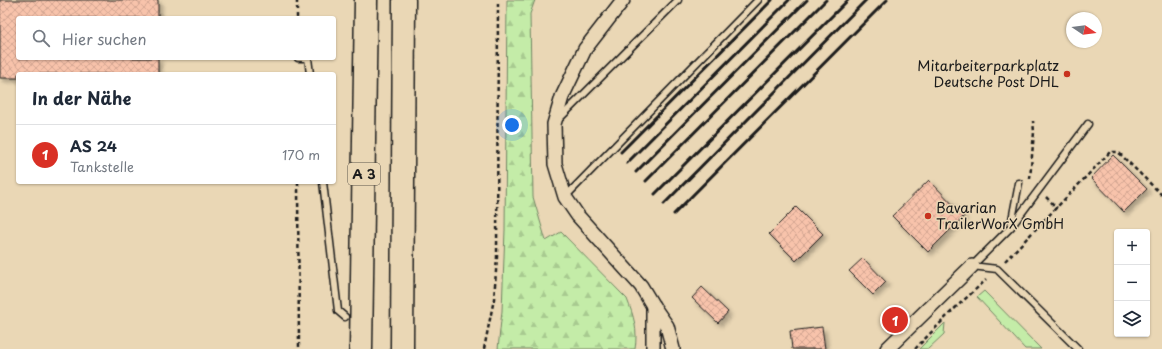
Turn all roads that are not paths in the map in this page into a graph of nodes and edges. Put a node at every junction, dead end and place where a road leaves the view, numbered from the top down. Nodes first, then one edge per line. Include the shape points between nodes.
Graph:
1 (366, 0) edge
2 (404, 0) edge
3 (623, 0) edge
4 (678, 0) edge
5 (758, 0) edge
6 (308, 60) edge
7 (310, 72) edge
8 (554, 124) junction
9 (1088, 124) dead end
10 (1019, 183) dead end
11 (322, 184) edge
12 (565, 197) junction
13 (1011, 227) junction
14 (972, 266) junction
15 (653, 306) junction
16 (346, 317) dead end
17 (361, 349) edge
18 (402, 349) edge
19 (653, 349) edge
20 (673, 349) edge
21 (887, 349) edge
22 (1078, 349) edge

1 - 17 highway, A 3
2 - 18 highway
3 - 8 street via 585,50 562,97
4 - 8 lane
5 - 12 lane
6 - 7 lane
8 - 12 street via 555,164
9 - 13 lane
10 - 13 lane
11 - 16 lane via 338,311
12 - 15 street via 578,216 642,286
13 - 14 lane
14 - 21 street
14 - 22 lane via 997,269
15 - 19 street
15 - 20 street via 667,326

